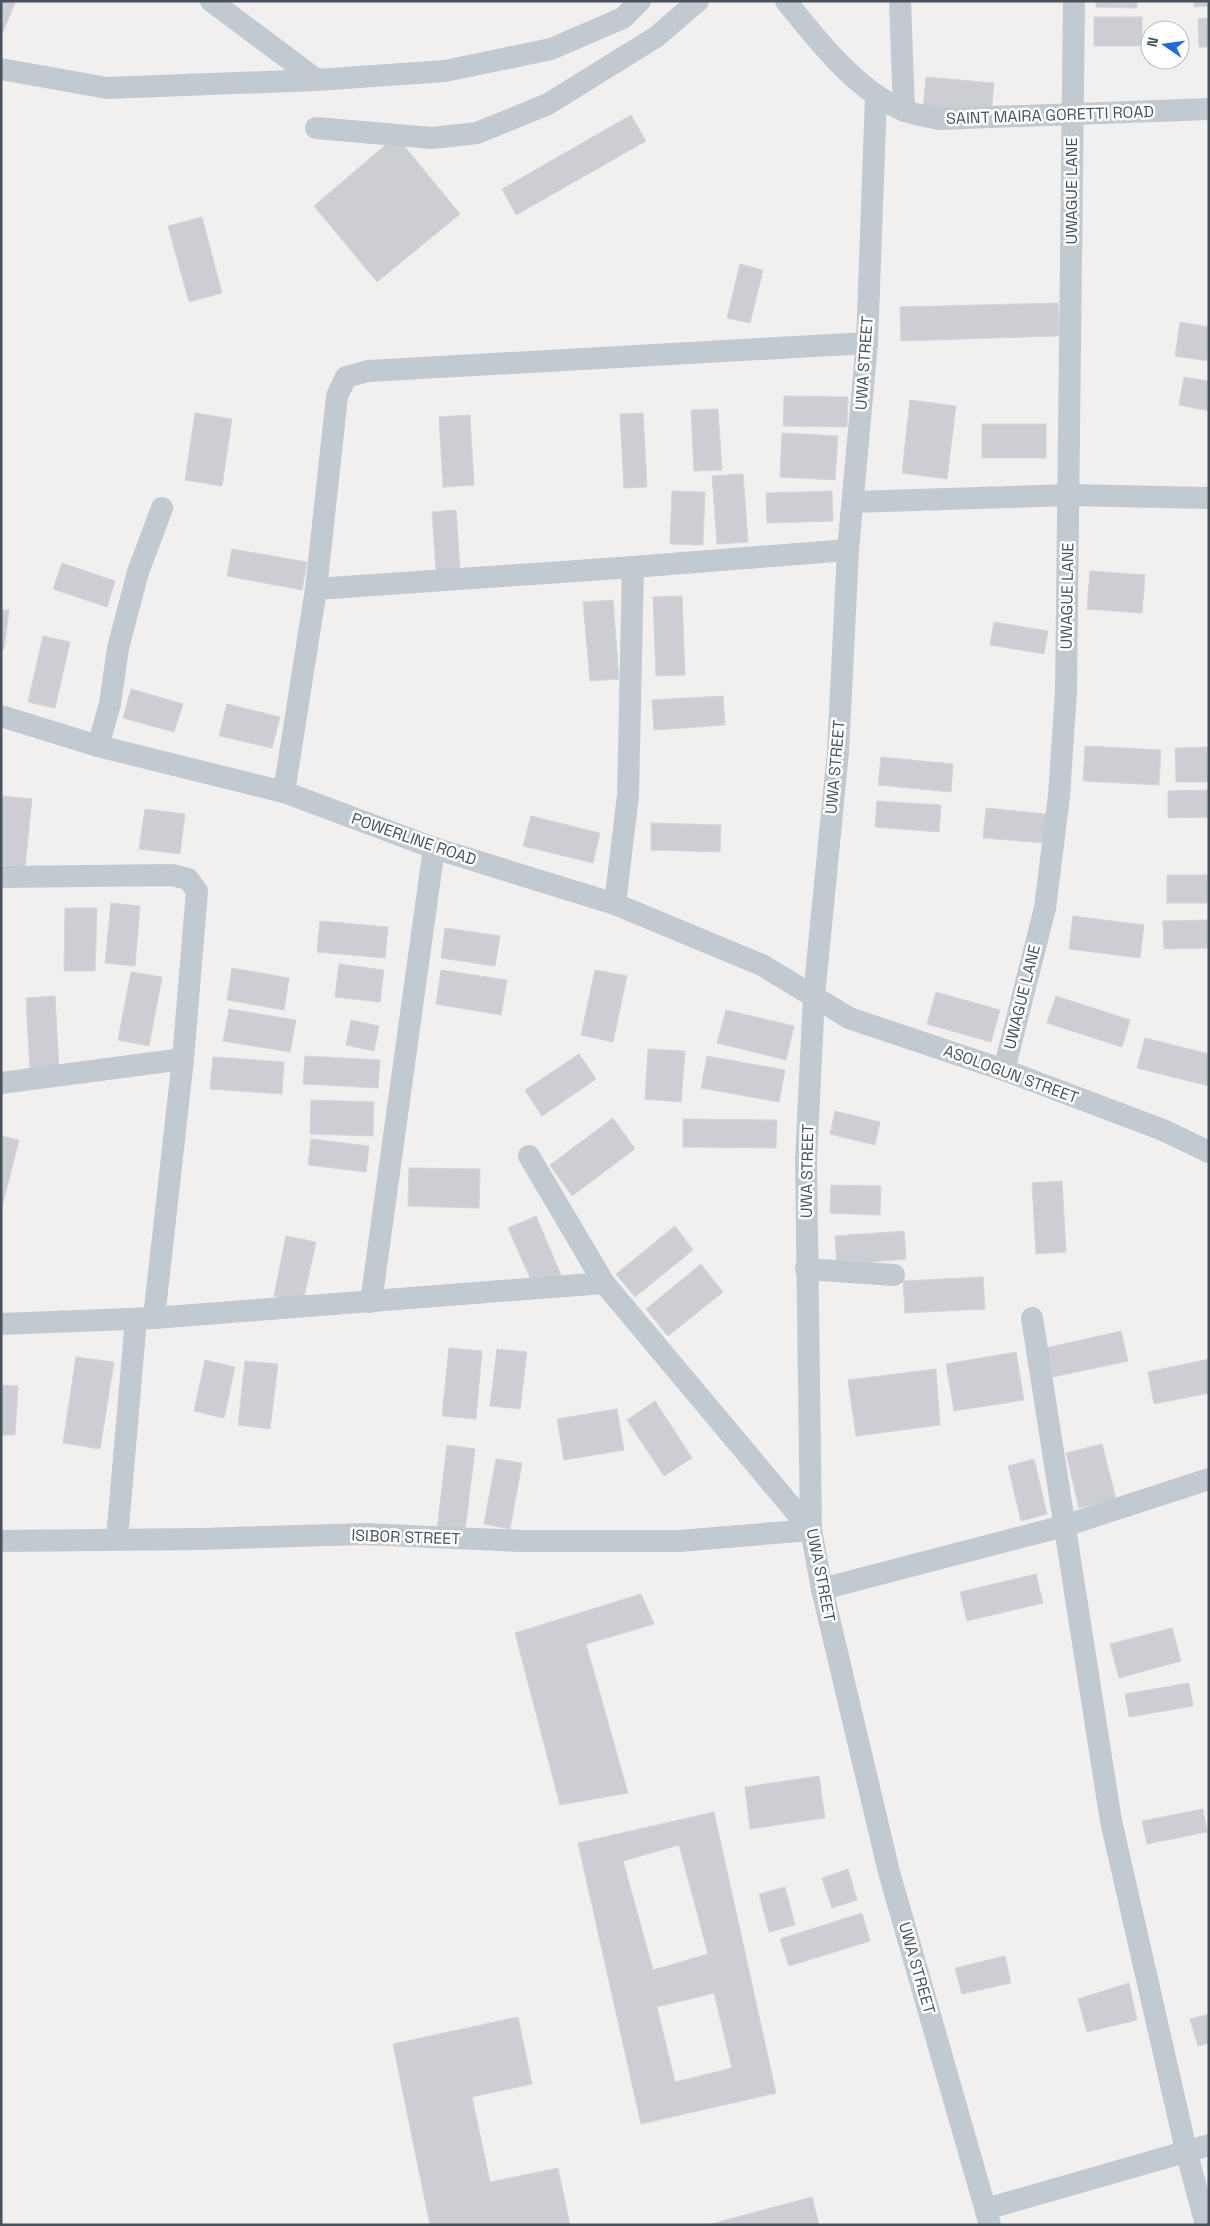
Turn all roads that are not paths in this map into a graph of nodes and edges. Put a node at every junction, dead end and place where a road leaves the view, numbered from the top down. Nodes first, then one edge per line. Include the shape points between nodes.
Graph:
1 (211, 1) edge
2 (640, 1) edge
3 (698, 1) edge
4 (786, 1) edge
5 (900, 1) edge
6 (1074, 1) edge
7 (1, 69) edge
8 (317, 80) junction
9 (876, 96) junction
10 (1209, 109) edge
11 (904, 111) junction
12 (1072, 115) junction
13 (316, 128) dead end
14 (867, 343) junction
15 (1069, 495) junction
16 (1209, 498) edge
17 (852, 502) junction
18 (162, 508) dead end
19 (848, 550) junction
20 (633, 568) junction
21 (316, 589) junction
22 (1, 716) edge
23 (98, 746) junction
24 (284, 792) junction
25 (434, 848) junction
26 (1, 877) edge
27 (616, 904) junction
28 (814, 996) junction
29 (183, 1059) junction
30 (1004, 1070) junction
31 (1, 1083) edge
32 (1209, 1152) edge
33 (529, 1156) dead end
34 (806, 1270) junction
35 (894, 1275) dead end
36 (604, 1283) junction
37 (371, 1302) junction
38 (1032, 1318) dead end
39 (145, 1319) junction
40 (1, 1324) edge
41 (1209, 1479) edge
42 (1064, 1526) junction
43 (811, 1530) junction
44 (118, 1540) junction
45 (1, 1542) edge
46 (822, 1589) junction
47 (1209, 2144) edge
48 (1186, 2150) junction
49 (988, 2217) edge
50 (1206, 2225) edge

1 - 8 street
2 - 8 street via 623,18 552,49 445,72
3 - 13 street via 656,37 548,104 477,133 432,138
4 - 9 street, SAINT MAIRA GORETTI ROAD via 819,43
5 - 11 street
6 - 12 street, UWAGUE LANE
7 - 8 street via 107,88
9 - 11 street, SAINT MAIRA GORETTI ROAD
9 - 14 street, UWA STREET
10 - 12 street, SAINT MAIRA GORETTI ROAD
11 - 12 street, SAINT MAIRA GORETTI ROAD via 940,119
12 - 15 street, UWAGUE LANE
14 - 17 street, UWA STREET
14 - 21 street via 368,371 346,377 337,396
15 - 16 street
15 - 17 street
15 - 30 street, UWAGUE LANE via 1066,691 1060,796 1045,908
17 - 19 street, UWA STREET
18 - 23 street via 138,572
19 - 20 street
19 - 28 street, UWA STREET via 838,752
20 - 21 street
20 - 27 street via 628,796
21 - 24 street
22 - 23 street, POWERLINE ROAD
23 - 24 street, POWERLINE ROAD
24 - 25 street, POWERLINE ROAD
25 - 27 street, POWERLINE ROAD
25 - 37 street
26 - 29 street via 172,875 188,879 197,891
27 - 28 street, POWERLINE ROAD via 762,966
28 - 30 street, ASOLOGUN STREET via 848,1018
28 - 34 street, UWA STREET via 806,1160
29 - 31 street
29 - 39 street
30 - 32 street, ASOLOGUN STREET via 1163,1130
33 - 36 street
34 - 35 street
34 - 43 street, UWA STREET
36 - 37 street
36 - 43 street
37 - 39 street
38 - 42 street
39 - 40 street
39 - 44 street
41 - 42 street
42 - 46 street
42 - 48 street via 1111,1821
43 - 44 street, ISIBOR STREET via 679,1541 522,1542 365,1534
43 - 46 street, UWA STREET
44 - 45 street, ISIBOR STREET
46 - 49 street, UWA STREET via 889,1872
47 - 48 street
48 - 49 street
48 - 50 street

